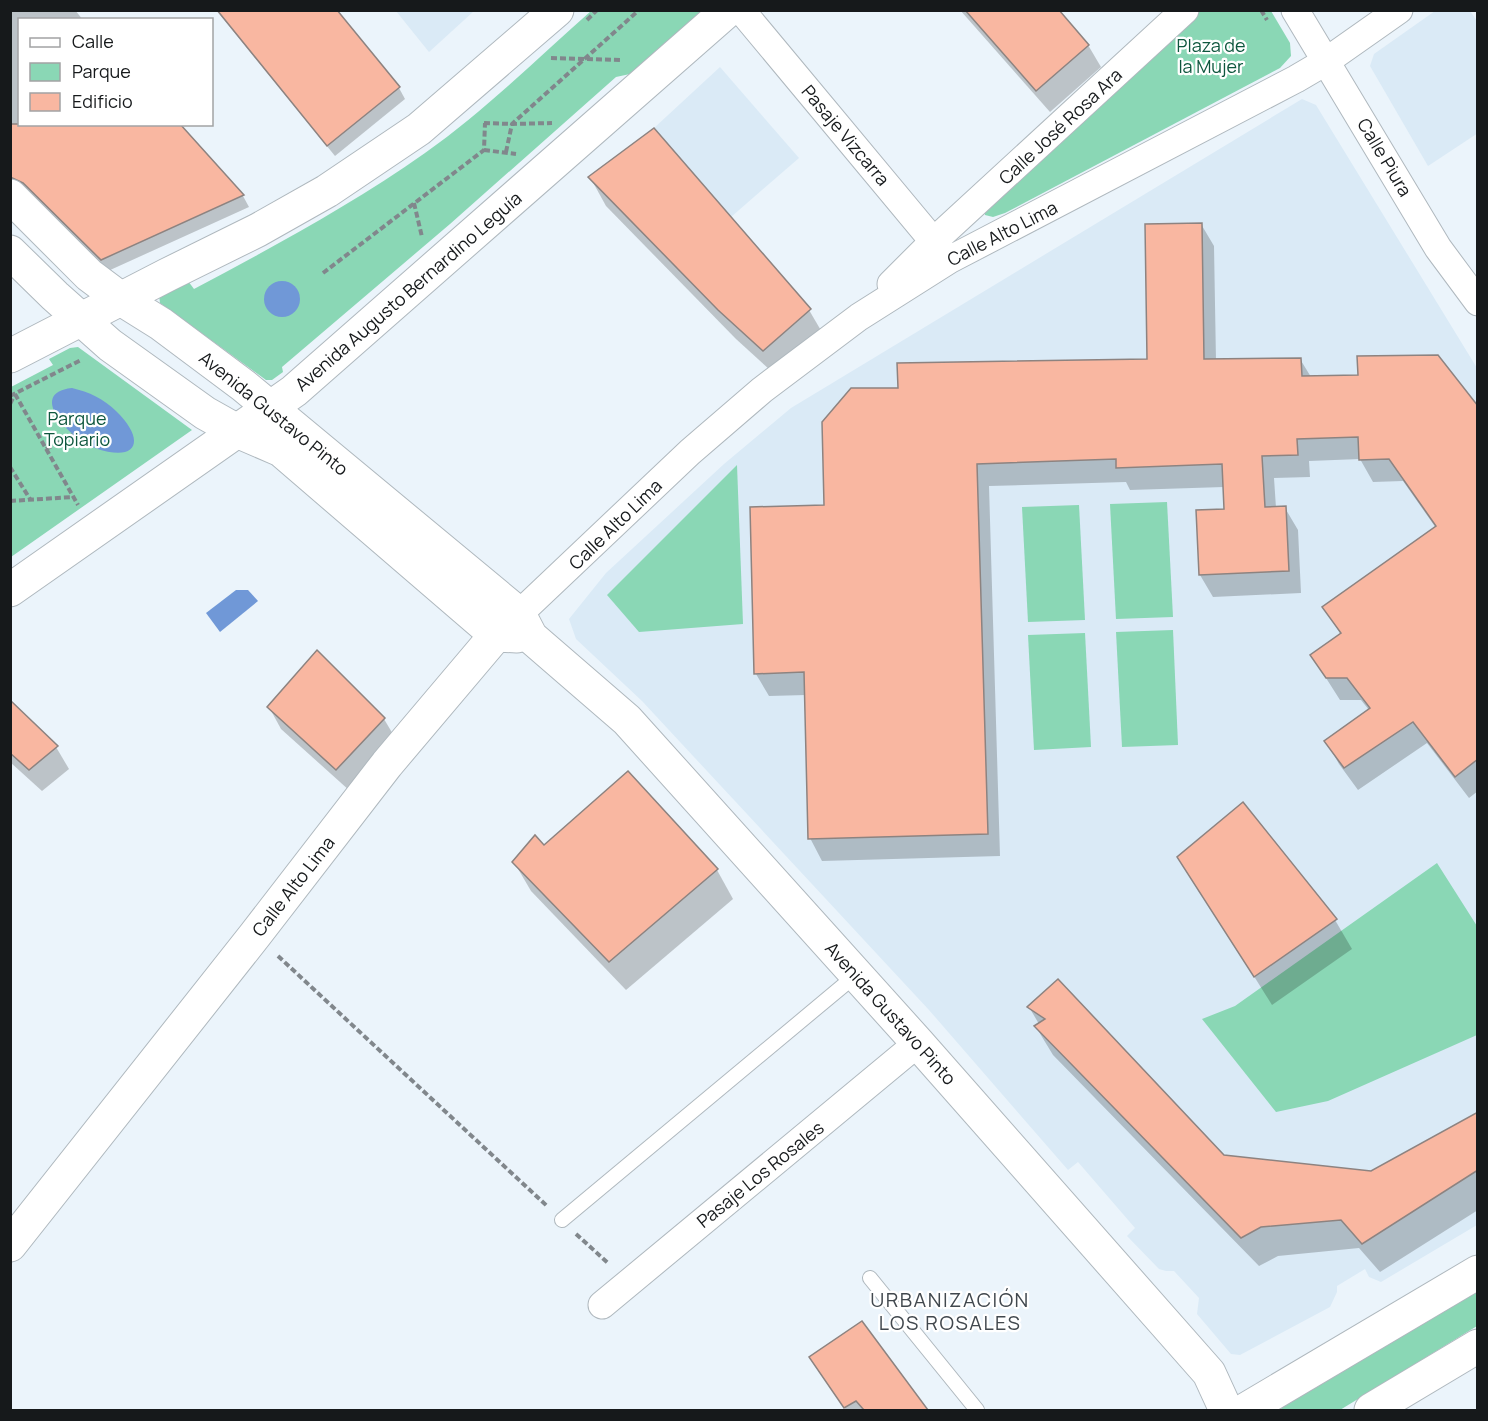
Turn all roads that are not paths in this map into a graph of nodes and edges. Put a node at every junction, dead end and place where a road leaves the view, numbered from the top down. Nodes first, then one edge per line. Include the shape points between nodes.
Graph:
1 (557, 10) edge
2 (728, 10) edge
3 (741, 10) edge
4 (1185, 10) edge
5 (1295, 10) edge
6 (1399, 10) edge
7 (1326, 62) junction
8 (10, 196) edge
9 (941, 250) junction
10 (10, 252) edge
11 (120, 299) junction
12 (1478, 302) edge
13 (81, 319) junction
14 (10, 356) edge
15 (270, 407) junction
16 (237, 431) junction
17 (10, 590) edge
18 (515, 629) junction
19 (856, 975) junction
20 (918, 1043) junction
21 (562, 1220) road end
22 (10, 1245) edge
23 (1478, 1272) edge
24 (870, 1278) dead end
25 (602, 1305) dead end
26 (1478, 1346) edge
27 (977, 1410) edge
28 (1227, 1410) edge
29 (1245, 1410) edge
30 (1371, 1410) edge

1 - 11 main road via 419,129 327,191
2 - 15 main road, Avenida Augusto Bernardino Leguía via 303,383
3 - 9 street, Pasaje Vizcarra
4 - 9 street, Calle José Rosa Ara
5 - 7 street, Calle Piura
6 - 7 street, Calle Alto Lima
7 - 9 street, Calle Alto Lima via 1129,167
7 - 12 street, Calle Piura via 1438,248
8 - 11 main road, Avenida Gustavo Pinto via 89,275
9 - 18 street, Calle Alto Lima via 762,390 690,452
10 - 13 main road, Avenida Gustavo Pinto
11 - 13 main road
11 - 15 main road, Avenida Gustavo Pinto via 161,324
13 - 14 main road
13 - 16 main road, Avenida Gustavo Pinto via 110,345 205,413
15 - 16 main road, Avenida Augusto Bernardino Leguía
15 - 18 main road, Avenida Gustavo Pinto
16 - 17 main road, Avenida Augusto Bernardino Leguía
16 - 18 main road, Avenida Gustavo Pinto via 282,450
18 - 19 main road, Avenida Gustavo Pinto via 627,720
18 - 22 main road, Calle Alto Lima via 387,764
19 - 20 main road, Avenida Gustavo Pinto
19 - 21 lane
20 - 25 street, Pasaje Los Rosales
20 - 28 main road, Avenida Gustavo Pinto via 1209,1373
23 - 29 main road
24 - 27 lane
26 - 30 main road

